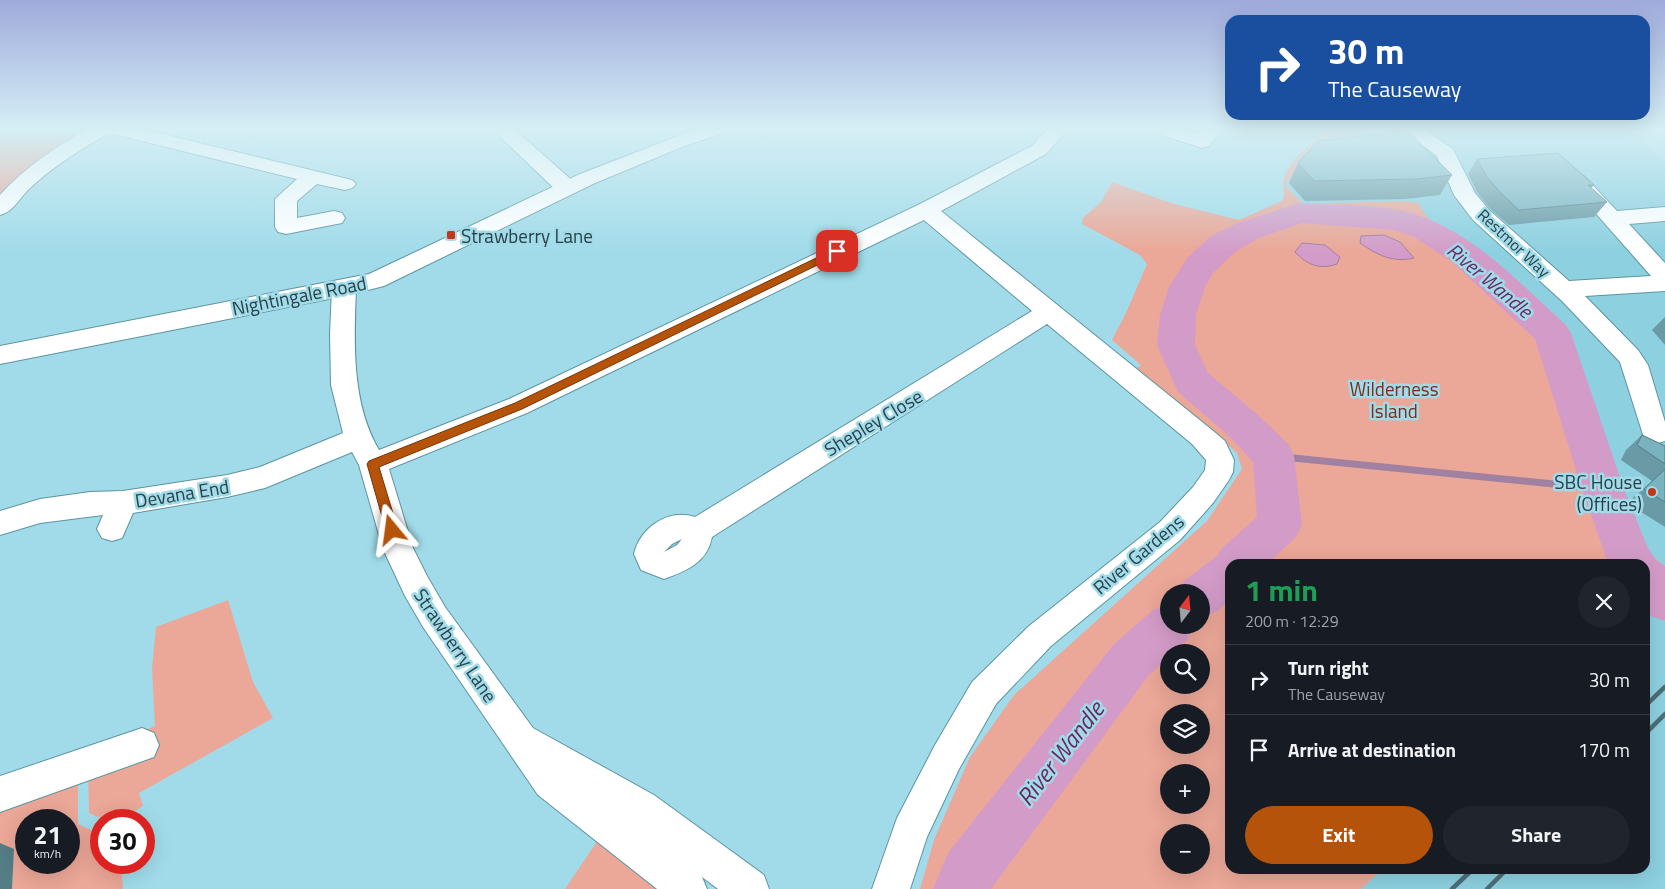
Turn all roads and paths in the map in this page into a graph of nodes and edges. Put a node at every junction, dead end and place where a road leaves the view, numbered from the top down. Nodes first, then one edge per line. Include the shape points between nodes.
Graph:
1 (37, 169) edge
2 (286, 169) edge
3 (547, 169) edge
4 (611, 169) edge
5 (1004, 169) edge
6 (1454, 169) edge
7 (1573, 175) edge
8 (313, 176) junction
9 (346, 184) dead end
10 (567, 188) junction
11 (0, 208) edge
12 (926, 210) junction
13 (1665, 214) edge
14 (334, 218) dead end
15 (1612, 218) junction
16 (1665, 277) edge
17 (1665, 283) edge
18 (344, 288) junction
19 (1564, 289) junction
20 (1048, 312) junction
21 (0, 355) edge
22 (1655, 434) dead end
23 (358, 438) junction
24 (373, 464) junction
25 (0, 522) edge
26 (696, 531) dead end
27 (519, 739) junction
28 (142, 745) dead end
29 (0, 794) edge
30 (688, 889) edge
31 (750, 889) edge
32 (891, 889) edge

1 - 11 street
2 - 8 street
3 - 10 street
4 - 10 street, Nightingale Road
5 - 12 street
6 - 19 street, Restmor Way via 1465,194 1481,215
7 - 15 street
8 - 9 street
8 - 14 street via 286,199 286,227
10 - 18 street, Nightingale Road via 376,280
12 - 20 street, River Gardens
12 - 24 street via 518,406
13 - 15 street
15 - 16 street
17 - 19 street, Restmor Way
18 - 21 street, Nightingale Road
18 - 23 street, Strawberry Lane via 344,385
19 - 22 street, Restmor Way via 1611,335 1635,365
20 - 26 street, Shepley Close
20 - 32 street, River Gardens via 1202,437 1220,460 1219,472 1203,496 1170,531 1040,636 984,693 910,831
23 - 24 street, Strawberry Lane
23 - 25 street, Devana End via 265,477 118,516 90,504 40,511
24 - 27 street, Strawberry Lane via 395,540 416,586
27 - 30 street, Strawberry Lane via 551,782
27 - 31 street, Strawberry Lane via 641,808
28 - 29 street

